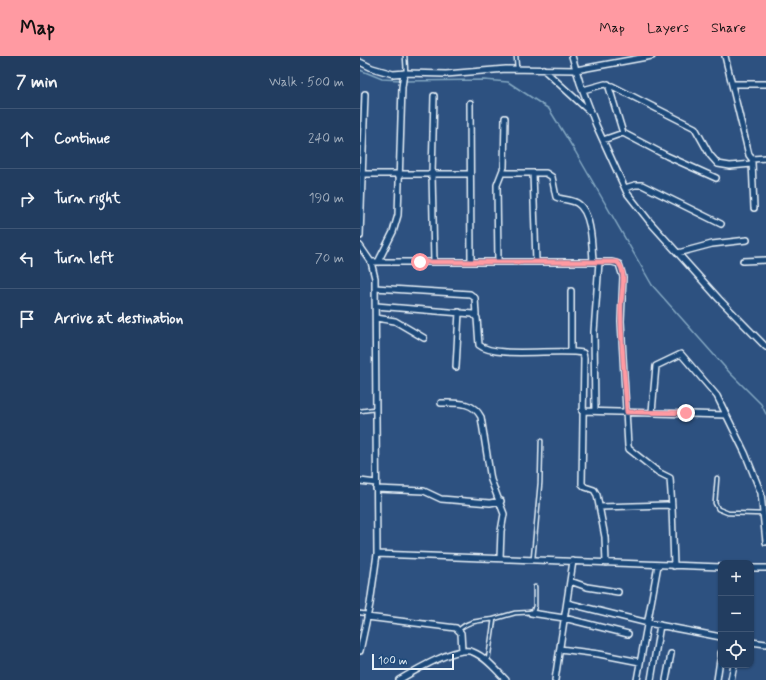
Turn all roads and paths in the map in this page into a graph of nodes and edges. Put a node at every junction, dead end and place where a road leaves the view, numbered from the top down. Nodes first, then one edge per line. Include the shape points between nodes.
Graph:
1 (405, 56) edge
2 (516, 56) edge
3 (572, 56) edge
4 (652, 56) edge
5 (725, 56) edge
6 (360, 62) edge
7 (517, 68) junction
8 (543, 69) junction
9 (576, 70) junction
10 (405, 73) junction
11 (608, 84) junction
12 (732, 84) junction
13 (766, 84) edge
14 (583, 90) junction
15 (365, 94) dead end
16 (434, 96) dead end
17 (470, 103) dead end
18 (592, 114) junction
19 (505, 118) dead end
20 (623, 132) junction
21 (603, 140) junction
22 (766, 158) edge
23 (752, 161) junction
24 (502, 173) junction
25 (533, 173) junction
26 (361, 174) edge
27 (400, 174) junction
28 (432, 174) junction
29 (469, 174) junction
30 (716, 178) dead end
31 (625, 188) junction
32 (754, 208) dead end
33 (721, 224) dead end
34 (360, 236) edge
35 (747, 240) dead end
36 (360, 246) edge
37 (678, 253) junction
38 (766, 260) edge
39 (536, 261) junction
40 (743, 261) dead end
41 (371, 262) junction
42 (378, 262) junction
43 (434, 262) junction
44 (471, 262) junction
45 (498, 262) junction
46 (593, 262) junction
47 (599, 262) junction
48 (375, 288) junction
49 (571, 291) dead end
50 (376, 306) junction
51 (459, 312) junction
52 (476, 315) junction
53 (376, 318) junction
54 (424, 338) dead end
55 (766, 347) edge
56 (571, 352) junction
57 (456, 366) dead end
58 (441, 403) dead end
59 (376, 409) junction
60 (360, 411) edge
61 (582, 411) junction
62 (595, 411) junction
63 (627, 412) junction
64 (652, 412) junction
65 (726, 415) junction
66 (541, 441) dead end
67 (717, 478) dead end
68 (360, 481) edge
69 (376, 483) junction
70 (376, 489) junction
71 (501, 501) junction
72 (600, 507) junction
73 (672, 507) junction
74 (764, 514) junction
75 (766, 538) edge
76 (766, 542) edge
77 (377, 554) junction
78 (500, 558) junction
79 (533, 559) junction
80 (573, 561) junction
81 (606, 563) junction
82 (658, 565) junction
83 (674, 566) junction
84 (718, 567) edge
85 (754, 568) edge
86 (766, 568) edge
87 (570, 581) junction
88 (535, 587) dead end
89 (618, 592) dead end
90 (567, 603) junction
91 (360, 613) edge
92 (531, 613) junction
93 (368, 615) junction
94 (564, 618) junction
95 (494, 619) junction
96 (648, 623) junction
97 (660, 625) junction
98 (459, 630) junction
99 (628, 634) dead end
100 (718, 636) edge
101 (754, 642) edge
102 (766, 644) edge
103 (560, 649) junction
104 (360, 650) edge
105 (462, 651) junction
106 (671, 654) dead end
107 (640, 662) junction
108 (487, 663) junction
109 (719, 668) edge
110 (733, 668) edge
111 (399, 680) edge
112 (506, 680) edge
113 (555, 680) edge
114 (637, 680) edge
115 (651, 680) edge
116 (666, 680) edge
117 (717, 680) edge
118 (731, 680) edge

1 - 10 lane
2 - 7 lane
3 - 9 street
4 - 9 street
5 - 12 street
6 - 10 street via 393,74
7 - 8 street
7 - 10 street via 446,74
8 - 9 street
8 - 18 street
9 - 14 street
10 - 27 street via 402,87
11 - 14 street
11 - 20 street
11 - 23 street via 695,128 718,164 724,166
12 - 13 street
12 - 23 street
14 - 18 street
15 - 26 street
16 - 28 street
17 - 29 street
18 - 21 street
19 - 24 street via 505,156
20 - 21 street
20 - 30 street via 667,156
21 - 31 street
22 - 23 street
23 - 32 street
24 - 25 street
24 - 45 street via 497,185
25 - 39 street
25 - 46 street via 550,174 556,197 580,205 590,229
26 - 27 street
26 - 34 street
27 - 28 street
27 - 42 street via 396,225
28 - 29 street
28 - 43 street
29 - 44 street
31 - 33 street via 642,186
31 - 37 street via 649,221
35 - 37 street via 705,245
36 - 41 street
37 - 55 street
38 - 40 street
39 - 45 street
39 - 46 street
41 - 42 street
41 - 48 street
42 - 43 street
43 - 44 street
44 - 45 street
46 - 47 street
47 - 62 street via 594,332
47 - 63 street via 617,262 622,271 622,353
48 - 50 street
48 - 52 street via 470,294 475,298
49 - 56 street
50 - 51 street
50 - 53 street
51 - 52 street
51 - 57 street
52 - 56 street via 479,345 485,348 539,353
53 - 54 street via 395,321
53 - 59 street
56 - 61 street via 580,352 584,355
58 - 71 street via 464,403 479,412 492,480
59 - 60 lane
59 - 69 street
61 - 62 street
61 - 72 street via 582,484 596,492
62 - 63 street
63 - 64 street
63 - 73 street via 628,446 658,472 670,478
64 - 65 street
64 - 65 street via 656,366 680,354 710,388
65 - 74 street via 757,482
66 - 79 lane
67 - 74 lane via 715,502 718,509 728,513
68 - 69 street
69 - 70 street
70 - 71 street via 424,490 441,499 490,503
70 - 77 street
71 - 78 street via 504,514
72 - 73 street
72 - 81 street
73 - 83 street
74 - 75 street
75 - 76 street
77 - 78 street
77 - 93 street
78 - 79 street
79 - 80 street
80 - 81 street
80 - 87 street
81 - 82 street
82 - 83 street
82 - 96 street
83 - 84 street
85 - 86 street
87 - 89 street via 587,587
87 - 90 street
88 - 92 lane via 535,606
90 - 94 street
90 - 96 street
91 - 93 lane
92 - 94 street
92 - 95 lane via 515,613
93 - 98 street
93 - 104 street
94 - 99 street
94 - 103 street
95 - 98 lane via 464,625
95 - 108 lane
96 - 97 street
96 - 107 street
97 - 100 street
97 - 115 street
98 - 105 street
101 - 102 street
103 - 107 street
103 - 113 street
105 - 108 street via 474,652
105 - 111 street via 446,656
106 - 116 street
107 - 114 street
108 - 112 street
109 - 117 street
110 - 118 street

